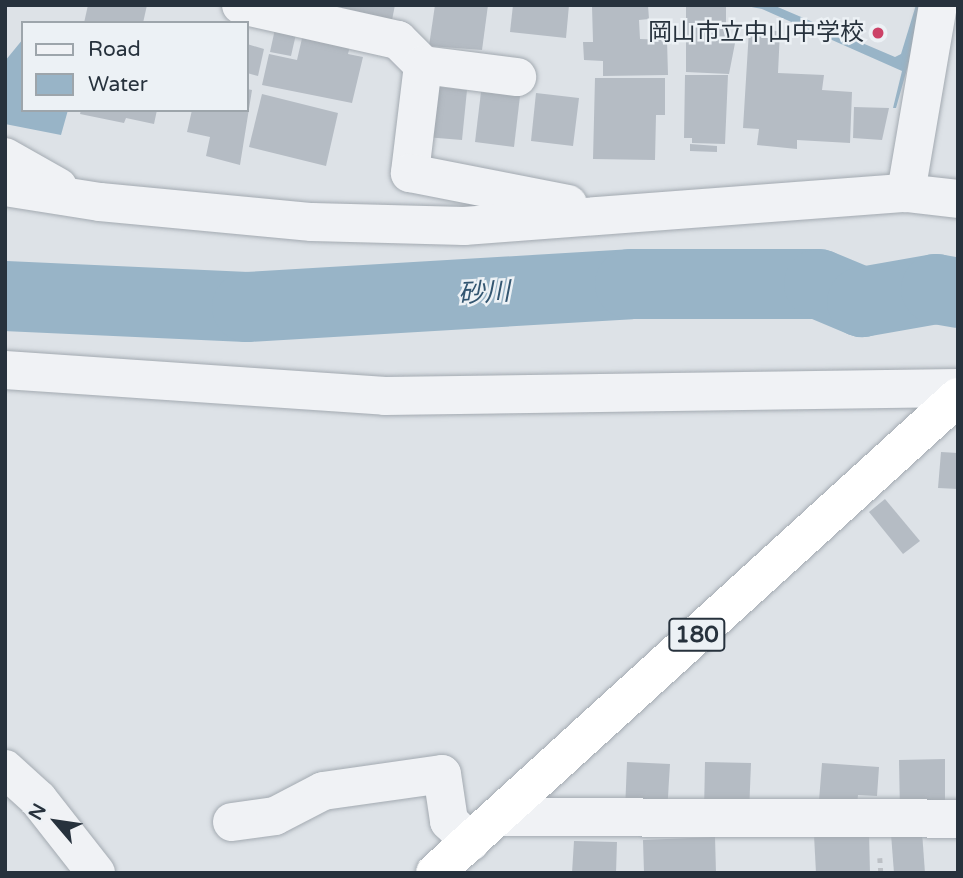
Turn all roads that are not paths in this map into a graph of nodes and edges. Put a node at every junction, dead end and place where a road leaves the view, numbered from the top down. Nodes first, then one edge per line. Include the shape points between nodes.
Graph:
1 (241, 5) edge
2 (938, 5) edge
3 (423, 65) junction
4 (517, 78) dead end
5 (5, 157) edge
6 (5, 187) edge
7 (906, 193) junction
8 (80, 199) junction
9 (958, 199) edge
10 (606, 215) junction
11 (5, 370) edge
12 (958, 388) edge
13 (958, 397) edge
14 (5, 769) edge
15 (958, 819) edge
16 (232, 822) dead end
17 (483, 829) junction
18 (96, 873) edge
19 (435, 873) edge

1 - 3 street via 398,40
2 - 7 street
3 - 4 street
3 - 10 street via 410,173 553,200
5 - 8 street
6 - 8 street
7 - 9 street
7 - 10 street
8 - 10 street via 312,222 464,226
11 - 12 street via 385,396
13 - 17 highway, 180
14 - 18 street via 38,799
15 - 17 street
16 - 17 street via 275,816 323,791 442,774 449,821
17 - 19 highway, 180

